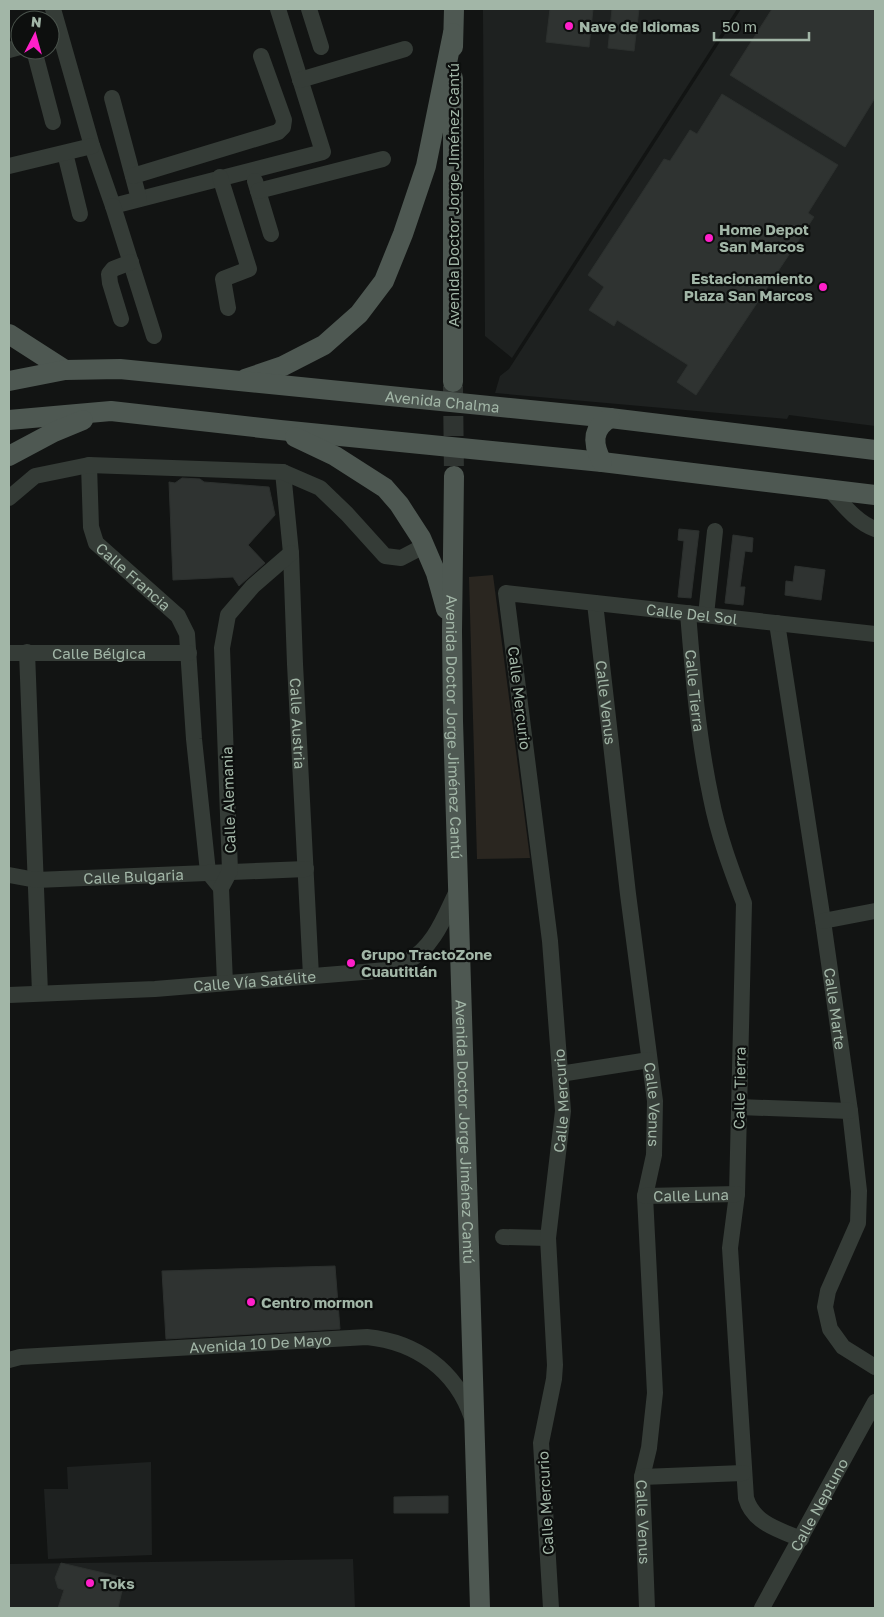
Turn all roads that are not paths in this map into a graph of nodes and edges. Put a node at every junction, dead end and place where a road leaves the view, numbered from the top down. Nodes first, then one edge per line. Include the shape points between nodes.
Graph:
1 (278, 9) edge
2 (310, 9) edge
3 (454, 9) edge
4 (453, 33) junction
5 (321, 47) dead end
6 (405, 49) dead end
7 (60, 54) edge
8 (261, 56) dead end
9 (37, 60) edge
10 (300, 80) junction
11 (112, 98) dead end
12 (53, 122) dead end
13 (92, 146) junction
14 (65, 153) junction
15 (383, 160) dead end
16 (9, 166) edge
17 (251, 169) junction
18 (133, 176) junction
19 (220, 177) junction
20 (258, 191) junction
21 (139, 199) junction
22 (114, 206) junction
23 (80, 214) dead end
24 (271, 234) dead end
25 (130, 262) junction
26 (228, 308) dead end
27 (121, 319) dead end
28 (9, 334) edge
29 (154, 336) dead end
30 (65, 370) junction
31 (9, 381) edge
32 (239, 381) junction
33 (453, 382) tunnel mouth
34 (111, 411) junction
35 (610, 418) junction
36 (9, 420) edge
37 (280, 430) junction
38 (875, 450) edge
39 (9, 456) edge
40 (602, 462) junction
41 (89, 465) junction
42 (283, 472) junction
43 (454, 476) tunnel mouth
44 (829, 489) junction
45 (875, 495) edge
46 (9, 498) edge
47 (875, 529) edge
48 (715, 531) dead end
49 (424, 546) junction
50 (291, 553) junction
51 (506, 593) joint
52 (595, 603) junction
53 (688, 613) junction
54 (706, 615) junction
55 (777, 623) junction
56 (452, 631) junction
57 (875, 634) edge
58 (27, 652) junction
59 (9, 653) edge
60 (189, 653) junction
61 (306, 869) junction
62 (230, 871) junction
63 (208, 872) junction
64 (9, 875) edge
65 (36, 880) junction
66 (222, 888) junction
67 (458, 889) junction
68 (875, 911) edge
69 (823, 920) junction
70 (311, 976) junction
71 (225, 983) junction
72 (40, 993) junction
73 (9, 995) edge
74 (649, 1060) junction
75 (560, 1074) junction
76 (739, 1107) junction
77 (850, 1111) junction
78 (737, 1194) junction
79 (645, 1196) junction
80 (503, 1237) dead end
81 (548, 1238) junction
82 (9, 1360) edge
83 (875, 1367) edge
84 (875, 1402) edge
85 (474, 1422) junction
86 (743, 1473) junction
87 (642, 1477) junction
88 (801, 1539) junction
89 (480, 1608) edge
90 (551, 1608) edge
91 (647, 1608) edge
92 (762, 1608) edge

1 - 10 street
2 - 5 street
3 - 4 main road, Avenida Doctor Jorge Jiménez Cantú
4 - 32 main road via 426,166 384,281 360,314 324,345 283,366
4 - 33 main road, Avenida Doctor Jorge Jiménez Cantú
6 - 10 street
7 - 13 street
8 - 18 street via 284,120 278,132
9 - 12 street
10 - 17 street via 323,152
11 - 18 street
13 - 14 street
13 - 22 street
14 - 16 street
14 - 23 street
15 - 20 street
17 - 19 street
17 - 20 street
18 - 21 street
19 - 21 street
19 - 26 street via 249,269 223,279
20 - 24 street
21 - 22 street
22 - 25 street
25 - 27 street via 109,274
25 - 29 street
28 - 30 main road
30 - 31 main road, Avenida Chalma
30 - 32 main road, Avenida Chalma via 120,369
32 - 35 main road, Avenida Chalma
34 - 36 main road
34 - 37 main road
34 - 39 main road via 54,432
35 - 38 main road, Avenida Chalma
35 - 40 main road via 596,434 596,451
37 - 40 main road
37 - 49 main road via 335,456 385,488 411,522
40 - 44 main road
41 - 42 street
41 - 46 street via 35,476
41 - 60 street, Calle Francia via 90,526 96,543 178,616 187,634
42 - 49 street via 320,488 385,556 401,558
42 - 50 street, Calle Austria
43 - 56 main road, Avenida Doctor Jorge Jiménez Cantú
44 - 45 main road
44 - 47 street via 854,516
48 - 54 street
49 - 56 main road via 436,573
50 - 61 street, Calle Austria
50 - 62 street, Calle Alemania via 228,615 222,648
51 - 52 street, Calle Del Sol
51 - 75 street, Calle Mercurio via 550,942
52 - 53 street, Calle Del Sol
52 - 74 street, Calle Venus
53 - 54 street, Calle Del Sol
53 - 76 street, Calle Tierra via 694,698 711,799 744,903
54 - 55 street, Calle Del Sol
55 - 57 street, Calle Del Sol
55 - 69 street, Calle Marte
56 - 67 main road, Avenida Doctor Jorge Jiménez Cantú
58 - 59 street, Calle Bélgica
58 - 60 street, Calle Bélgica
58 - 65 street
60 - 63 street, Calle Francia
61 - 62 street, Calle Bulgaria
61 - 70 street, Calle Austria
62 - 63 street, Calle Bulgaria
62 - 66 street, Calle Alemania
63 - 65 street, Calle Bulgaria
63 - 66 street
64 - 65 street, Calle Bulgaria
65 - 72 street
66 - 71 street, Calle Alemania
67 - 70 street, Calle Vía Satélite via 437,934 409,961 387,970
67 - 85 main road, Avenida Doctor Jorge Jiménez Cantú
68 - 69 street
69 - 77 street, Calle Marte
70 - 71 street, Calle Vía Satélite
71 - 72 street, Calle Vía Satélite
72 - 73 street, Calle Vía Satélite
74 - 75 street
74 - 79 street, Calle Venus via 655,1101 654,1155
75 - 81 street, Calle Mercurio via 563,1111
76 - 77 street
76 - 78 street, Calle Tierra
77 - 83 street, Calle Marte via 859,1191 858,1223 828,1291 825,1307 830,1329 843,1347
78 - 79 street, Calle Luna
78 - 86 street, Calle Tierra via 730,1248
79 - 87 street, Calle Venus via 655,1393
80 - 81 street
81 - 90 street, Calle Mercurio via 556,1365 542,1443
82 - 85 street, Avenida 10 De Mayo via 367,1337 399,1343 438,1366 464,1397
84 - 88 street, Calle Neptuno
85 - 89 main road, Avenida Doctor Jorge Jiménez Cantú
86 - 87 street
86 - 88 street, Calle Tierra via 748,1508 771,1527
87 - 91 street, Calle Venus
88 - 92 street, Calle Neptuno

